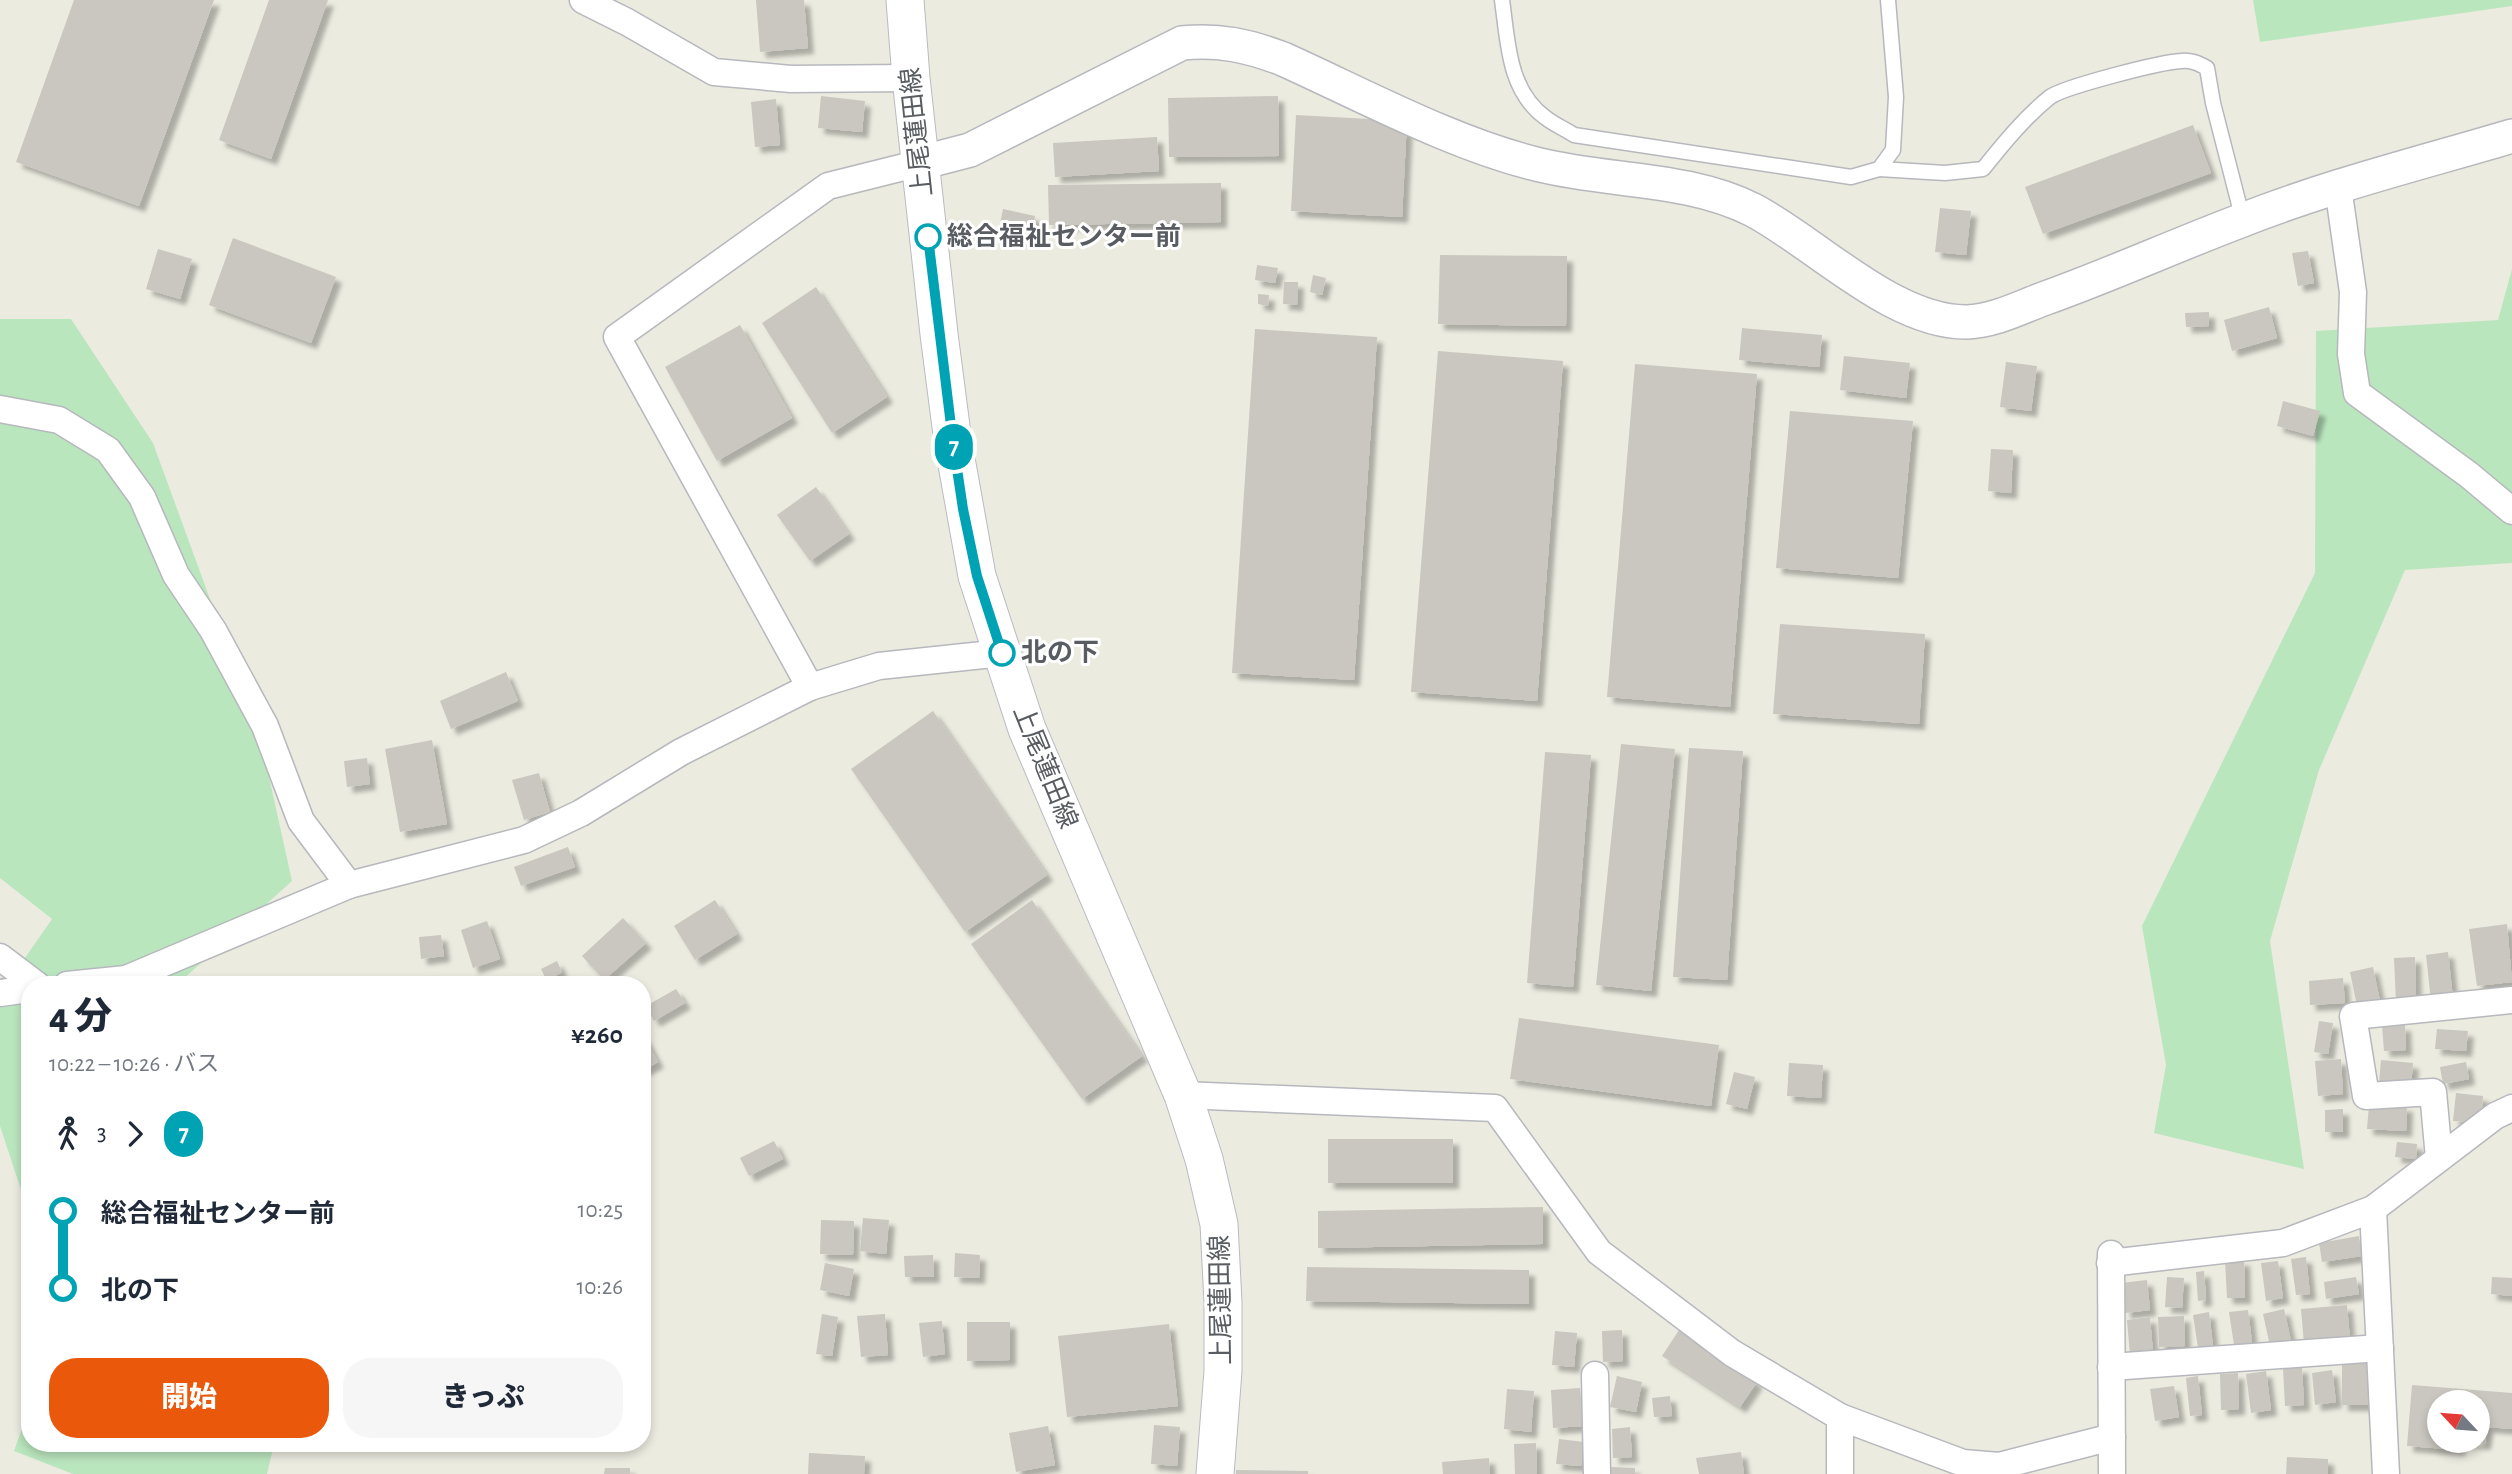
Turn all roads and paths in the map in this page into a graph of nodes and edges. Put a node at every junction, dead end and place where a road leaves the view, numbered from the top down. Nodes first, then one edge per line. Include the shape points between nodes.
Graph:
1 (583, 0) edge
2 (905, 0) edge
3 (1502, 0) edge
4 (1888, 0) edge
5 (911, 78) junction
6 (2512, 136) edge
7 (920, 163) junction
8 (1879, 169) junction
9 (2338, 187) junction
10 (2243, 219) junction
11 (0, 409) edge
12 (2512, 511) edge
13 (1002, 653) junction
14 (810, 687) junction
15 (349, 885) junction
16 (0, 957) edge
17 (25, 976) edge
18 (133, 976) edge
19 (21, 990) edge
20 (0, 993) edge
21 (2512, 1000) edge
22 (1183, 1095) junction
23 (2512, 1108) edge
24 (2439, 1158) junction
25 (2373, 1209) junction
26 (2380, 1348) junction
27 (2111, 1367) junction
28 (1595, 1375) dead end
29 (1840, 1417) junction
30 (2112, 1437) junction
31 (2011, 1470) edge
32 (1215, 1474) edge
33 (1597, 1474) edge
34 (1840, 1474) edge
35 (2112, 1474) edge
36 (2386, 1474) edge

1 - 5 street via 714,72 791,79
2 - 5 main road, 上尾蓮田線
3 - 8 lane via 1510,62 1522,91 1545,118 1574,135 1851,177
4 - 8 lane via 1895,124 1893,150
5 - 7 main road, 上尾蓮田線
6 - 9 street
7 - 10 street via 970,150 1182,43 1207,41 1258,49 1495,152 1540,166 1722,198 1753,210 1889,298 1943,320 1993,318
7 - 13 main road, 上尾蓮田線 via 963,509 977,576
7 - 14 street via 828,186 617,337
8 - 10 lane via 1945,173 1983,169 2052,96 2114,76 2195,62 2207,68
9 - 10 street
9 - 12 street via 2353,292 2351,354 2357,393
11 - 15 street via 59,420 108,450 142,498 176,575 213,630 265,726 301,821
13 - 14 street via 880,666
13 - 22 main road, 上尾蓮田線 via 1027,729
14 - 15 street via 681,752 581,813 524,839
15 - 18 street
16 - 17 street
19 - 20 street
21 - 24 street via 2353,1016 2366,1096 2433,1092
22 - 29 street via 1495,1108 1599,1252 1732,1353
22 - 32 main road, 上尾蓮田線 via 1219,1224 1223,1371
23 - 24 street
24 - 25 street
25 - 26 street
25 - 27 street via 2283,1243 2110,1259
26 - 27 street
26 - 36 street
27 - 30 street
28 - 33 street
29 - 31 street via 1963,1463
29 - 34 street
30 - 31 street
30 - 35 street

